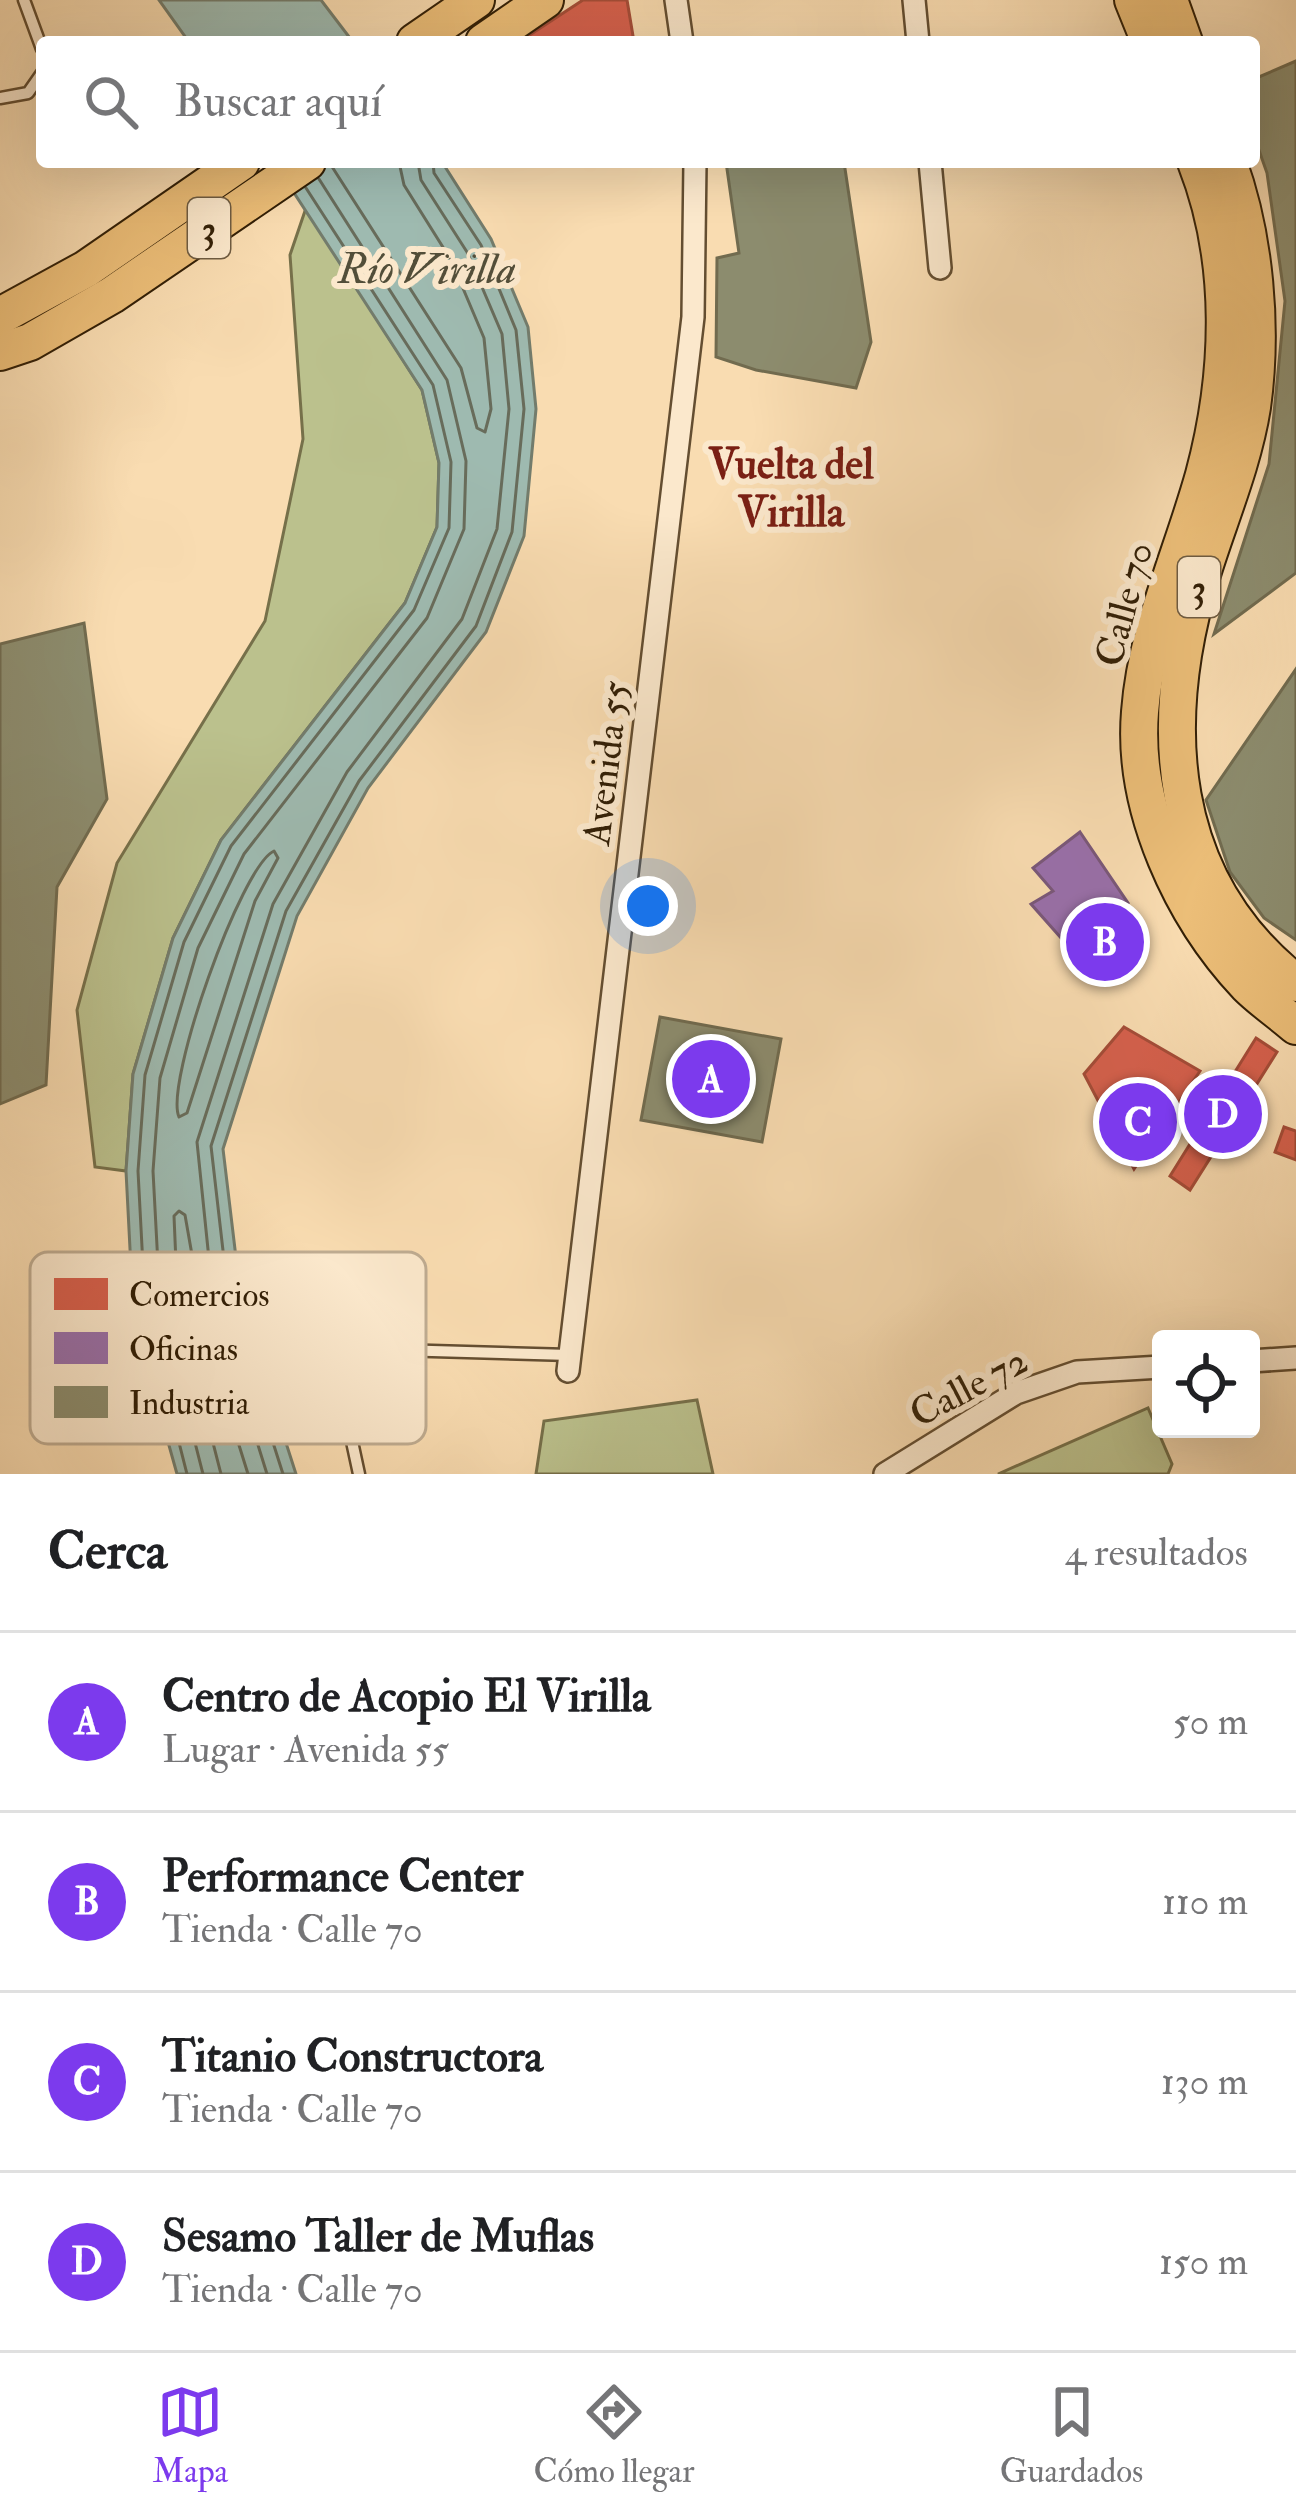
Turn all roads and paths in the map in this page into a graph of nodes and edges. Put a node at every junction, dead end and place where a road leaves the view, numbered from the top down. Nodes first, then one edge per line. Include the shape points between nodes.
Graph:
1 (24, 0) edge
2 (476, 0) edge
3 (676, 0) edge
4 (914, 0) edge
5 (1133, 0) edge
6 (1168, 0) edge
7 (542, 2) edge
8 (37, 36) edge
9 (424, 36) edge
10 (493, 36) edge
11 (681, 36) edge
12 (917, 36) edge
13 (1148, 36) edge
14 (1182, 36) edge
15 (36, 82) edge
16 (0, 98) edge
17 (234, 168) edge
18 (297, 168) edge
19 (695, 168) edge
20 (931, 168) edge
21 (1198, 168) edge
22 (1229, 168) edge
23 (940, 268) dead end
24 (99, 282) junction
25 (0, 316) edge
26 (0, 352) edge
27 (1296, 983) edge
28 (1296, 1026) edge
29 (426, 1350) edge
30 (1296, 1358) edge
31 (1260, 1360) edge
32 (568, 1363) joint
33 (1152, 1368) edge
34 (353, 1444) edge
35 (359, 1474) edge
36 (885, 1474) edge

1 - 8 lane
2 - 9 main road
3 - 11 street
4 - 12 street
5 - 13 main road
6 - 14 main road
7 - 10 main road
15 - 16 lane via 28,93
17 - 24 main road, 3
18 - 24 main road, 3
19 - 32 street, Avenida 55 via 693,317
20 - 23 street
21 - 28 main road, Calle 70 / 3 via 1219,245 1224,355 1204,473 1150,648 1139,715 1145,784 1165,853 1217,950
22 - 27 main road, Calle 70 / 3 via 1253,288 1252,407 1185,637 1177,756 1205,870 1239,926
24 - 25 main road, 3
24 - 26 main road, 3 via 30,342
29 - 32 lane
30 - 31 street
33 - 36 street, Calle 72 via 1077,1372 1016,1393
34 - 35 lane

